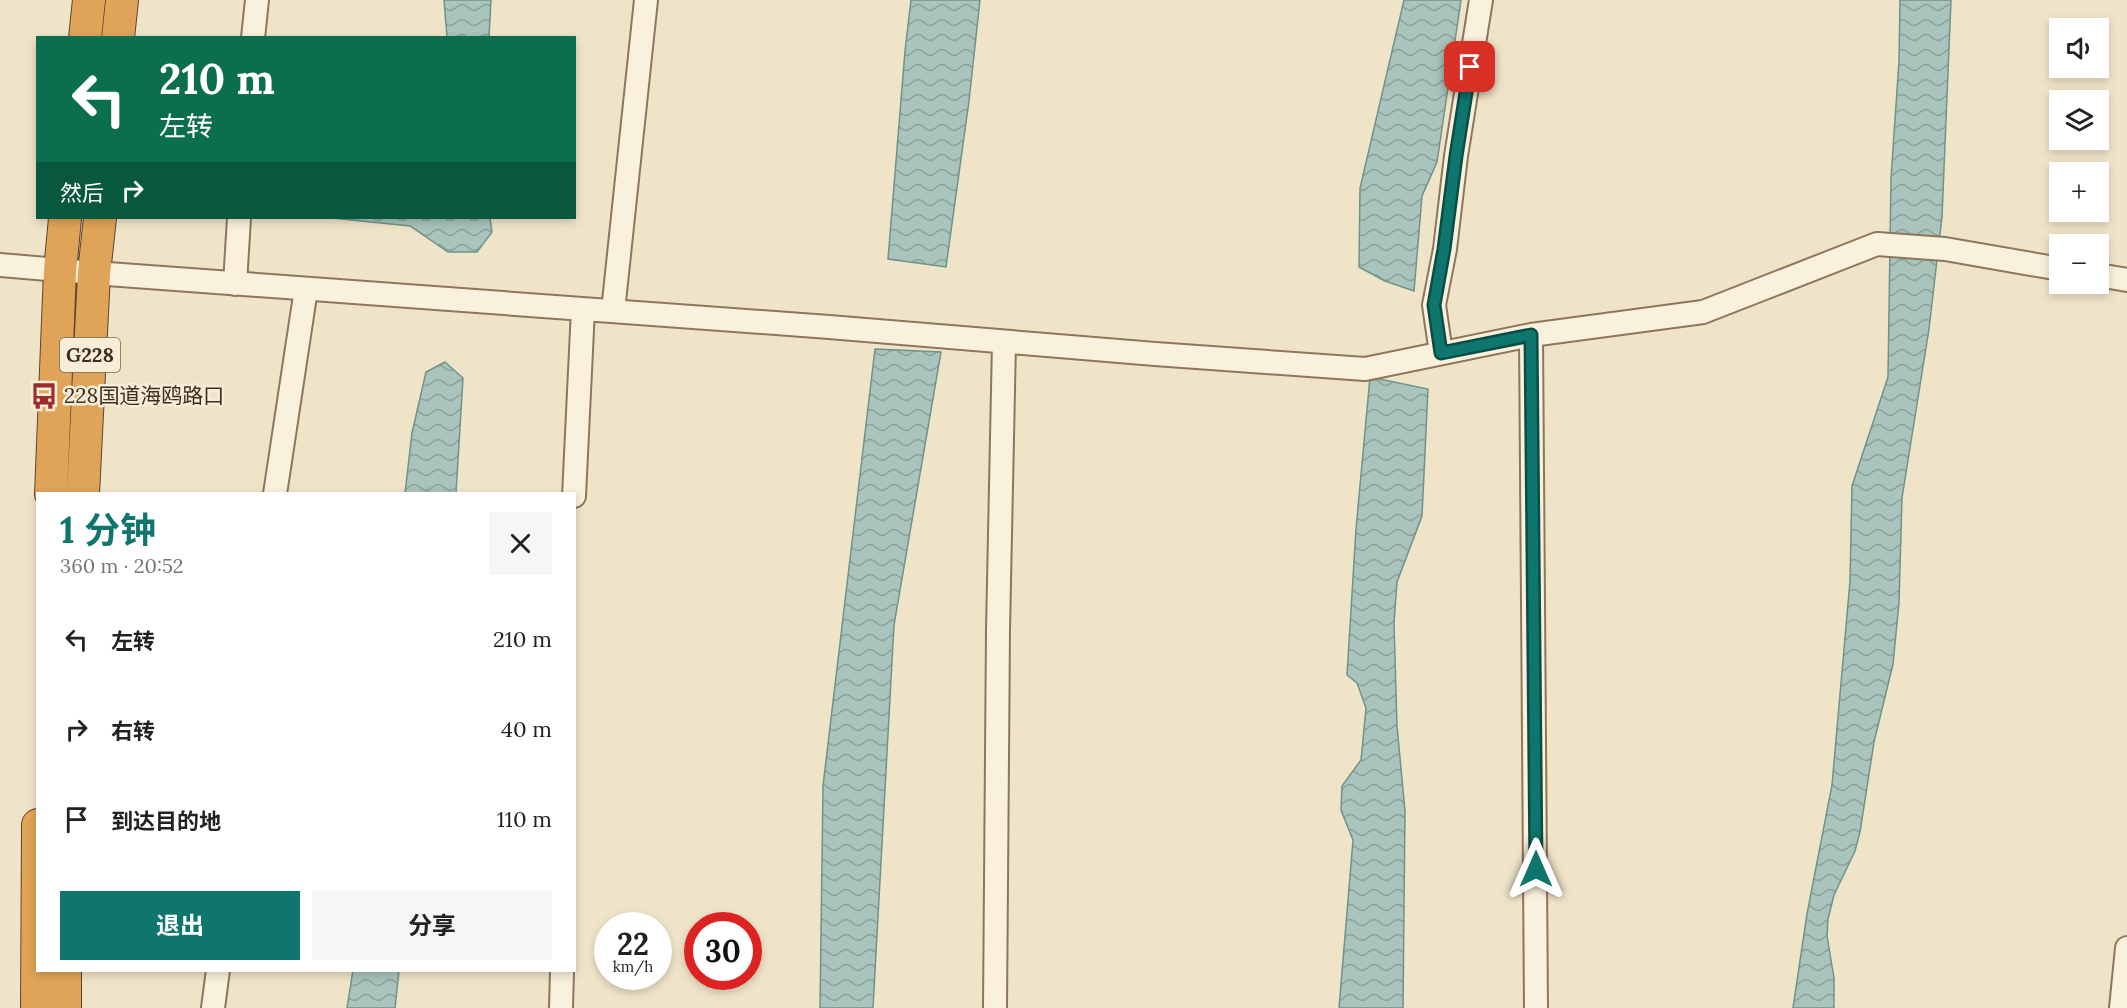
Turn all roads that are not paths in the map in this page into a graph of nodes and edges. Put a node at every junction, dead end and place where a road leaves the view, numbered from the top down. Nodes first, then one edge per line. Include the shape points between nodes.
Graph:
1 (89, 0) edge
2 (122, 0) edge
3 (257, 0) edge
4 (646, 0) edge
5 (1481, 0) edge
6 (85, 36) edge
7 (118, 36) edge
8 (253, 36) edge
9 (65, 219) edge
10 (100, 219) edge
11 (239, 219) edge
12 (0, 265) edge
13 (2049, 267) edge
14 (60, 271) junction
15 (94, 273) junction
16 (2109, 277) edge
17 (2127, 280) edge
18 (236, 284) junction
19 (306, 289) junction
20 (584, 309) junction
21 (613, 311) junction
22 (1531, 335) junction
23 (1004, 342) junction
24 (1441, 353) junction
25 (51, 492) edge
26 (83, 492) edge
27 (275, 492) edge
28 (574, 492) edge
29 (2127, 948) edge
30 (37, 972) edge
31 (65, 972) edge
32 (218, 972) edge
33 (562, 972) edge
34 (37, 1008) edge
35 (65, 1008) edge
36 (213, 1008) edge
37 (561, 1008) edge
38 (995, 1008) edge
39 (1536, 1008) edge
40 (2121, 1008) edge

1 - 6 highway
2 - 7 highway
3 - 8 street
4 - 21 street
5 - 24 street via 1434,305
9 - 14 highway, G228
10 - 15 highway, G228
11 - 18 street
12 - 14 street
13 - 22 street via 1945,249 1877,244 1703,312
14 - 15 street
14 - 25 highway, G228
15 - 18 street
15 - 26 highway, G228
16 - 17 street
18 - 19 street
19 - 20 street
19 - 27 street
20 - 21 street
20 - 28 street
21 - 23 street
22 - 24 street
22 - 39 street
23 - 24 street via 1365,369
23 - 38 street
29 - 40 street
30 - 34 highway
31 - 35 highway
32 - 36 street
33 - 37 street

